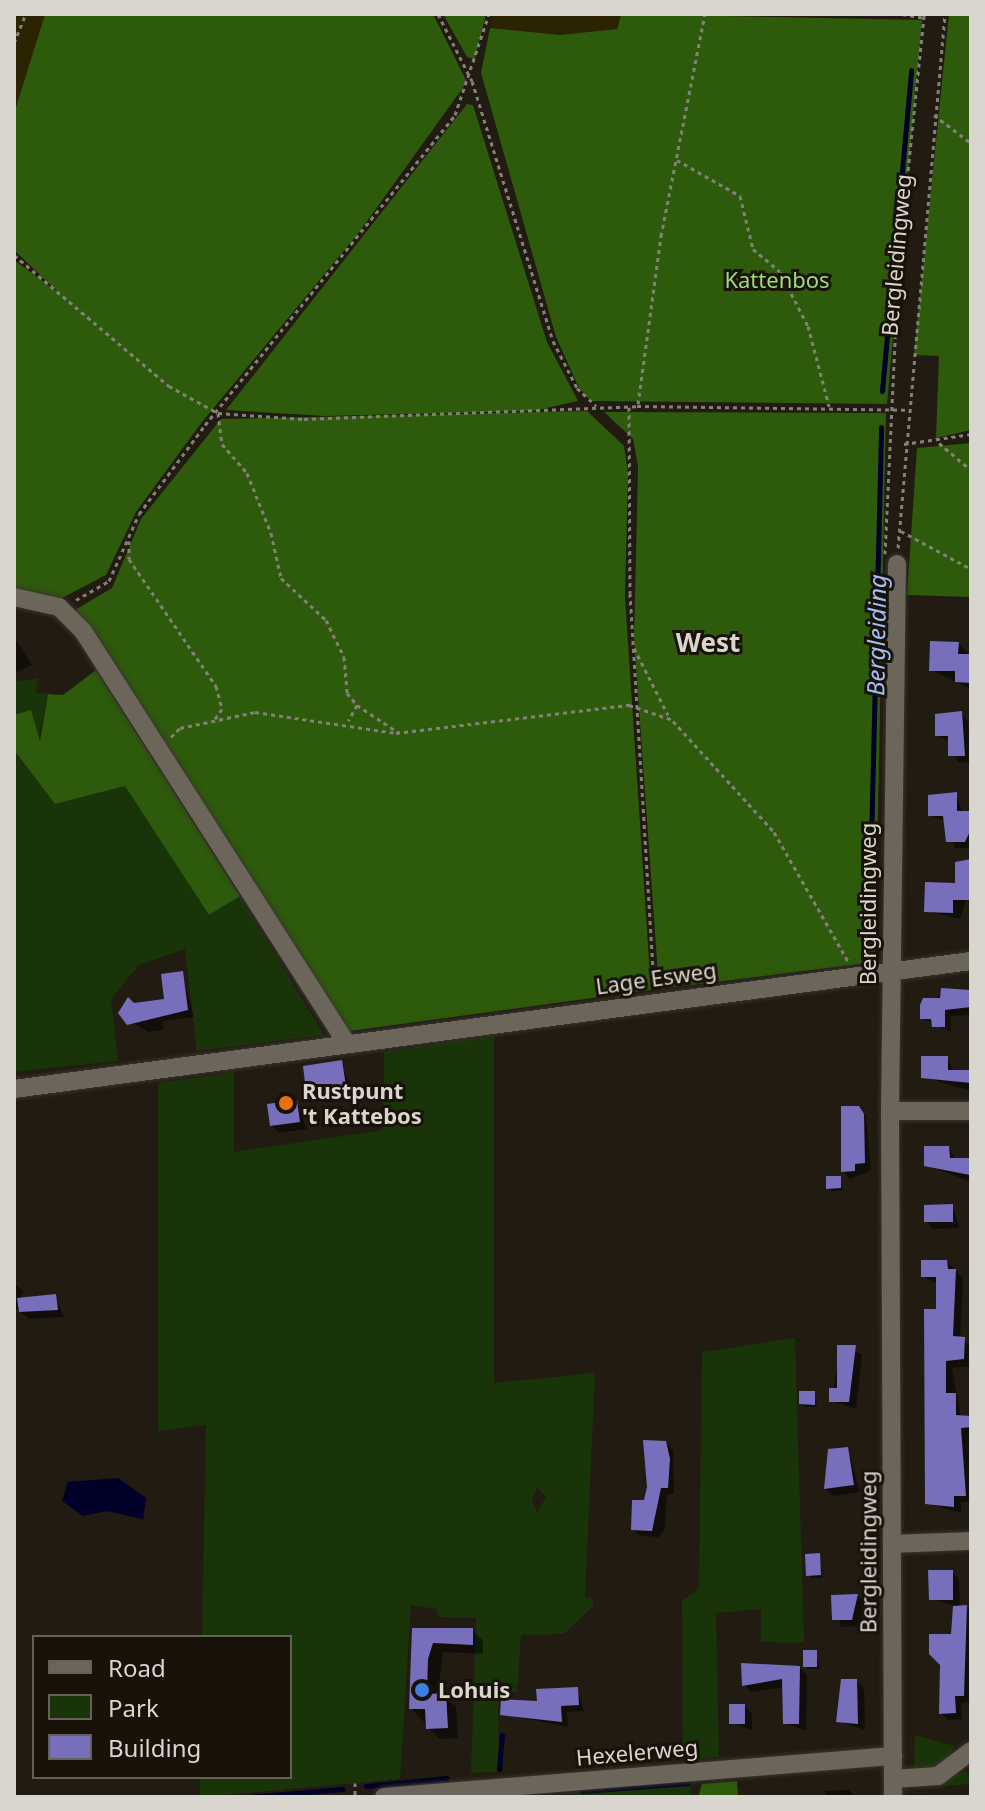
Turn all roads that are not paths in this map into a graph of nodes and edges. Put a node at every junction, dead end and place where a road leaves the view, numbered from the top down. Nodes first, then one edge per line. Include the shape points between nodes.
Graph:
1 (891, 563) road end
2 (14, 597) edge
3 (971, 961) edge
4 (893, 971) junction
5 (347, 1044) junction
6 (14, 1089) edge
7 (890, 1111) junction
8 (971, 1111) edge
9 (971, 1541) edge
10 (892, 1544) junction
11 (971, 1751) edge
12 (893, 1756) junction
13 (893, 1788) edge
14 (554, 1790) edge
15 (384, 1797) edge

1 - 4 street, Bergleidingweg
2 - 5 street via 59,607 159,751
3 - 4 street, Lage Esweg
4 - 5 street, Lage Esweg
4 - 7 street, Bergleidingweg
5 - 6 street, Lage Esweg
7 - 8 street
7 - 10 street, Bergleidingweg
9 - 10 street
10 - 12 street, Bergleidingweg
11 - 13 street via 938,1776
12 - 13 street, Bergleidingweg
12 - 14 street, Hexelerweg
14 - 15 street, Hexelerweg

